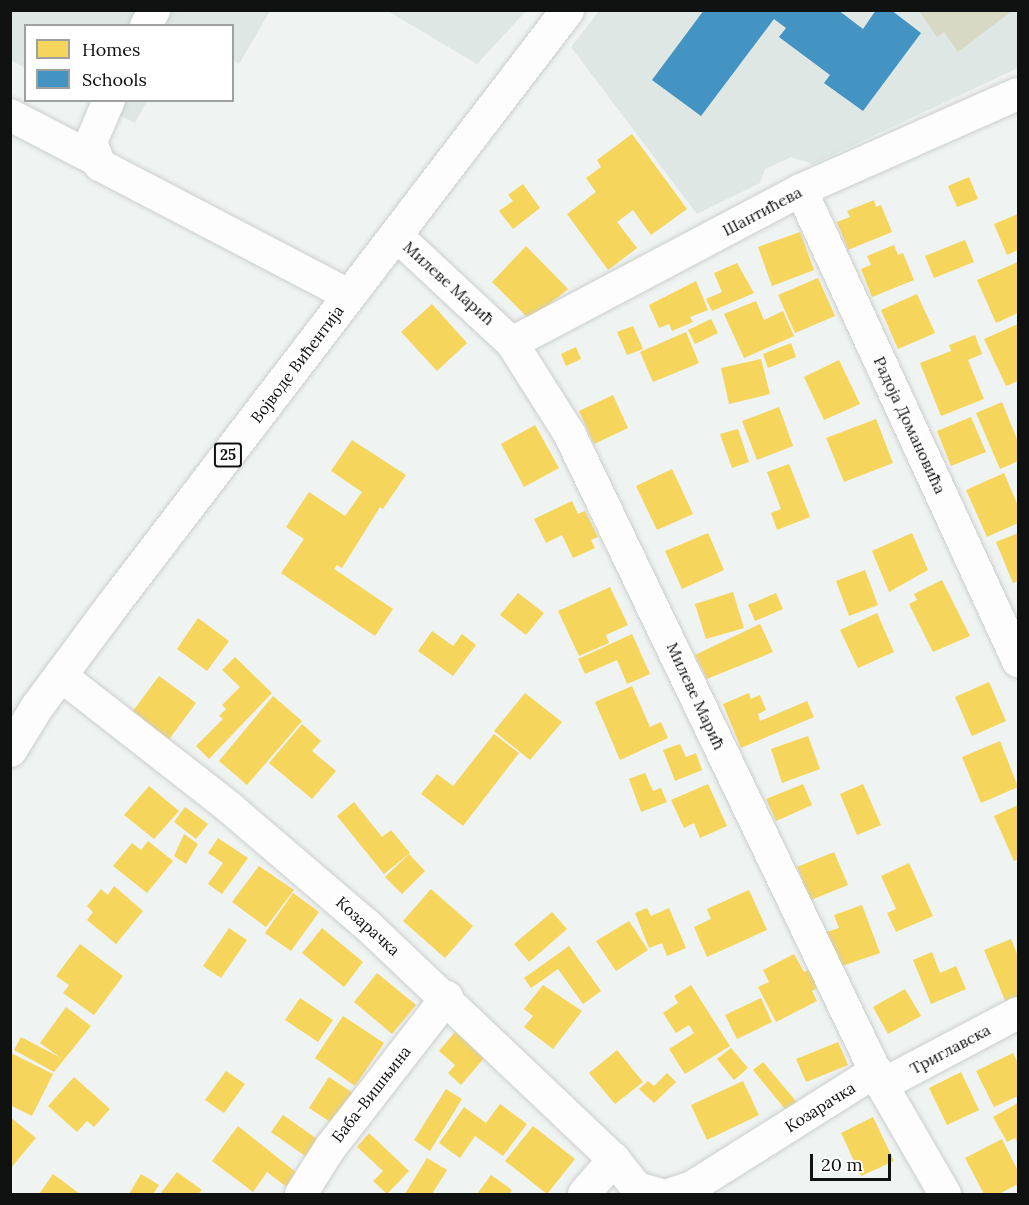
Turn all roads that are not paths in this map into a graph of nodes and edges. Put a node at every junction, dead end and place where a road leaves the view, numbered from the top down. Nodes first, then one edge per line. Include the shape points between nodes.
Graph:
1 (154, 10) edge
2 (567, 10) edge
3 (147, 24) edge
4 (108, 102) edge
5 (1015, 105) edge
6 (10, 114) edge
7 (95, 159) junction
8 (801, 190) junction
9 (396, 235) junction
10 (349, 295) junction
11 (512, 343) junction
12 (1018, 661) edge
13 (60, 675) junction
14 (10, 750) edge
15 (447, 998) junction
16 (1018, 1013) edge
17 (879, 1078) junction
18 (614, 1159) junction
19 (300, 1194) edge
20 (584, 1194) edge
21 (658, 1194) edge
22 (670, 1194) edge
23 (945, 1194) edge

1 - 3 street
2 - 9 main road, Војводе Вићентија / 25
4 - 7 street via 92,133
5 - 8 street, Шантићева
6 - 7 street
7 - 10 street via 106,169
8 - 11 street, Шантићева
8 - 12 street, Радоја Домановића
9 - 10 main road, Војводе Вићентија / 25
9 - 11 street, Милеве Марић
10 - 13 main road, Војводе Вићентија / 25
11 - 17 street, Милеве Марић via 569,433 614,522
13 - 14 main road, Војводе Вићентија / 25
13 - 15 street, Козарачка via 287,855
15 - 18 street, Козарачка
15 - 19 street, Баба-Вишњина via 330,1148
16 - 17 street, Триглавска
17 - 22 street, Козарачка via 692,1187
17 - 23 street, Милеве Марић
18 - 20 street
18 - 21 street, Козарачка via 638,1188

